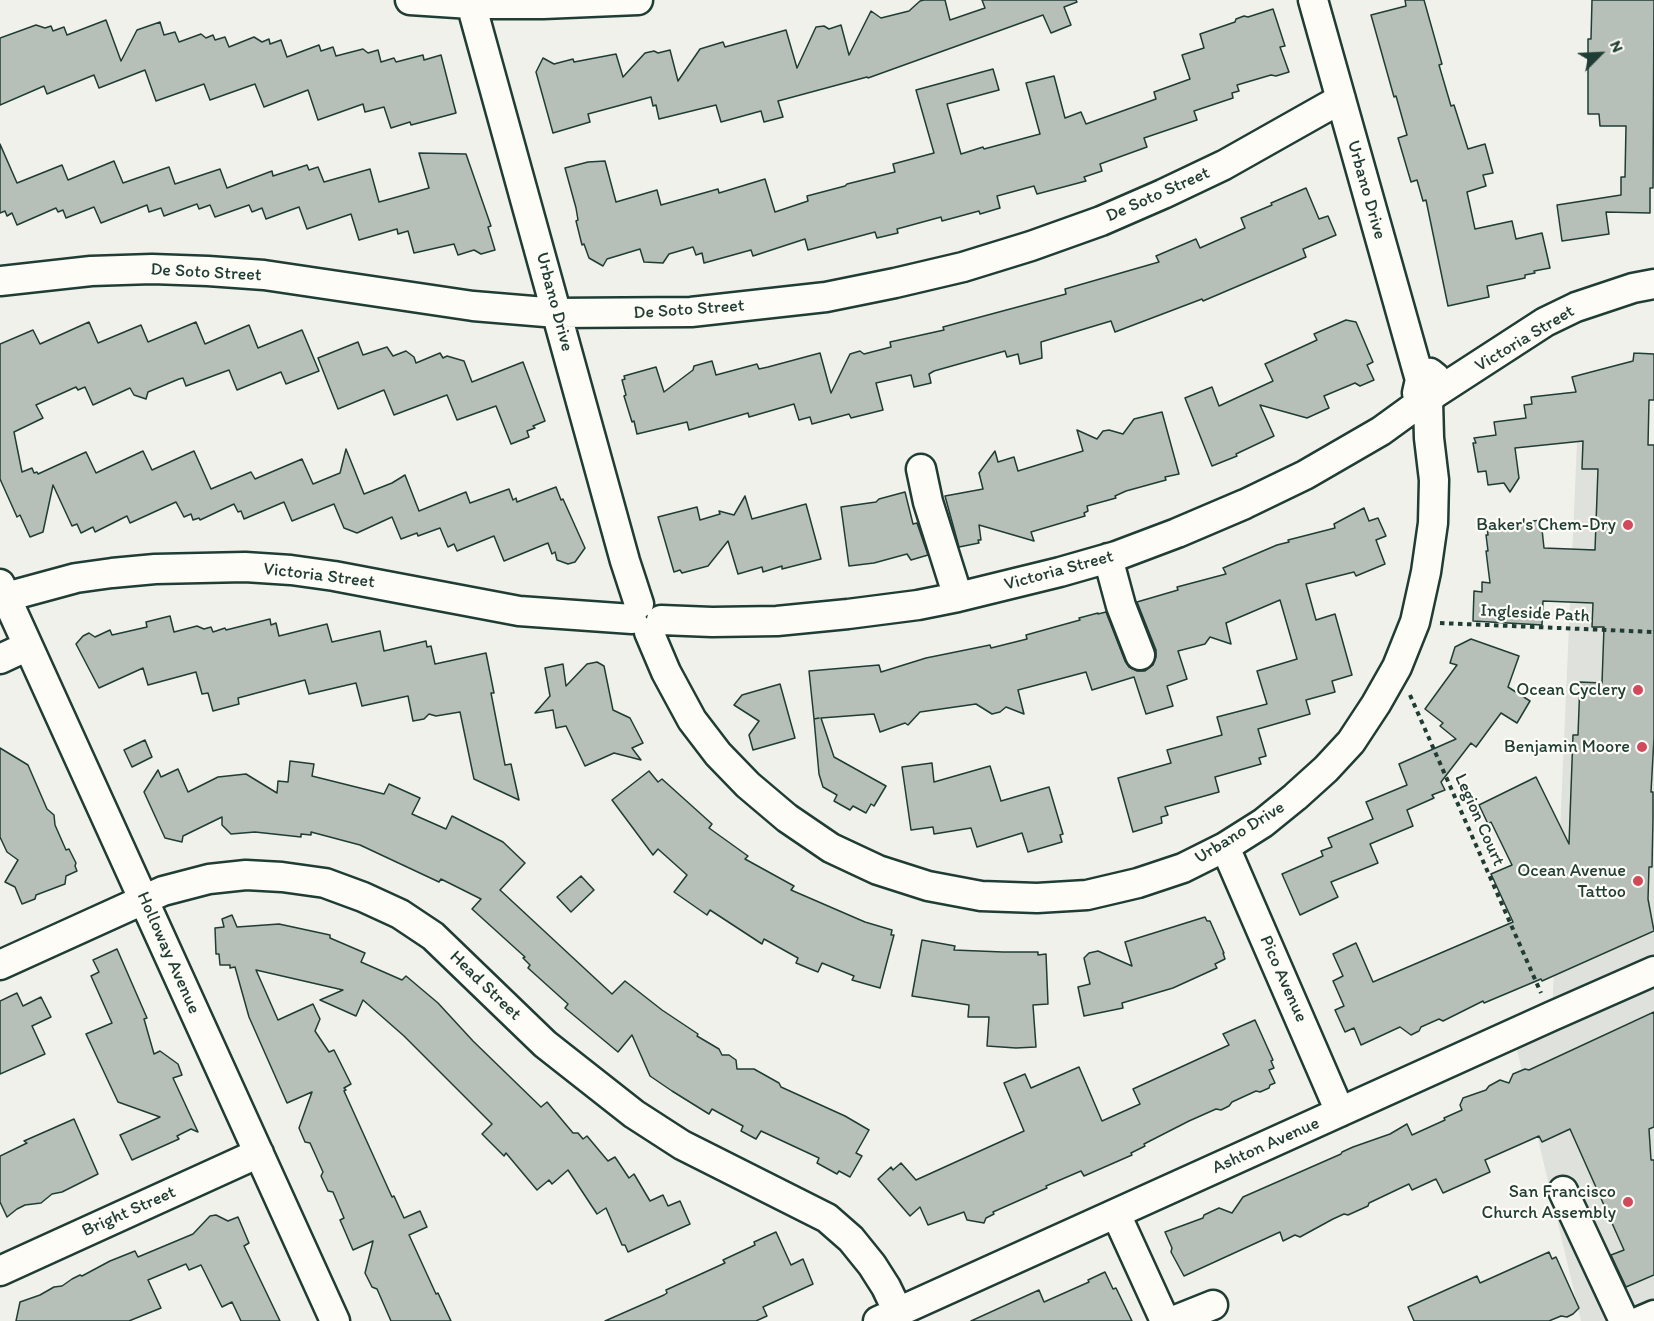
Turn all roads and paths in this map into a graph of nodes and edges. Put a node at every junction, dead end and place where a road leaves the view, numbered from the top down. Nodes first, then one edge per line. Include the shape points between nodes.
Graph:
1 (410, 0) edge
2 (638, 0) edge
3 (1313, 0) edge
4 (470, 2) edge
5 (1341, 99) junction
6 (0, 281) edge
7 (1654, 284) edge
8 (557, 314) junction
9 (1426, 394) junction
10 (921, 470) dead end
11 (1108, 558) junction
12 (3, 591) edge
13 (958, 597) junction
14 (645, 619) junction
15 (1415, 622) junction
16 (1654, 632) edge
17 (28, 646) junction
18 (1140, 655) dead end
19 (0, 659) edge
20 (1397, 667) junction
21 (1225, 847) junction
22 (144, 900) junction
23 (0, 965) edge
24 (1654, 971) edge
25 (1552, 1016) junction
26 (1340, 1112) junction
27 (259, 1153) junction
28 (1563, 1191) dead end
29 (1116, 1214) junction
30 (0, 1271) edge
31 (1213, 1305) dead end
32 (1654, 1315) edge
33 (888, 1317) edge
34 (335, 1321) edge
35 (1165, 1321) edge
36 (1173, 1321) edge
37 (1624, 1321) edge
38 (1640, 1321) edge

1 - 4 street
2 - 4 street
3 - 5 street, Urbano Drive
4 - 8 street, Urbano Drive
5 - 8 street, De Soto Street via 1224,165 1163,194 1051,239 963,267 826,297 766,304 690,312
5 - 9 street, Urbano Drive
6 - 8 street, De Soto Street via 91,271 207,271
7 - 9 street, Victoria Street via 1576,307
8 - 14 street, Urbano Drive via 625,561
9 - 11 street, Victoria Street via 1381,431 1305,475 1196,525
9 - 15 street, Urbano Drive via 1434,480 1433,523
10 - 13 street
11 - 13 street, Victoria Street
11 - 18 street
12 - 14 street, Victoria Street via 112,573 245,567 334,576 519,611
12 - 17 street, Holloway Avenue
13 - 14 street, Victoria Street via 777,621
14 - 21 street, Urbano Drive via 666,672 692,720 718,754 787,818 831,848 878,870 928,886 981,896 1047,898 1087,895 1138,884
15 - 16 path, Ingleside Path
15 - 20 street, Urbano Drive
17 - 19 street
17 - 22 street, Holloway Avenue
20 - 21 street, Urbano Drive via 1351,742 1326,769 1263,823
20 - 25 path, Legion Court
21 - 26 street, Pico Avenue
22 - 23 street, Head Street
22 - 27 street, Holloway Avenue
22 - 33 street, Head Street via 209,879 246,875 325,883 400,914 433,936 545,1044 634,1114 702,1156 827,1218 851,1239 886,1287
24 - 25 street, Ashton Avenue
25 - 26 street, Ashton Avenue
26 - 29 street, Ashton Avenue
27 - 30 street, Bright Street
27 - 34 street, Holloway Avenue
28 - 37 street
29 - 33 street, Ashton Avenue
29 - 35 street
31 - 36 street
32 - 38 street

